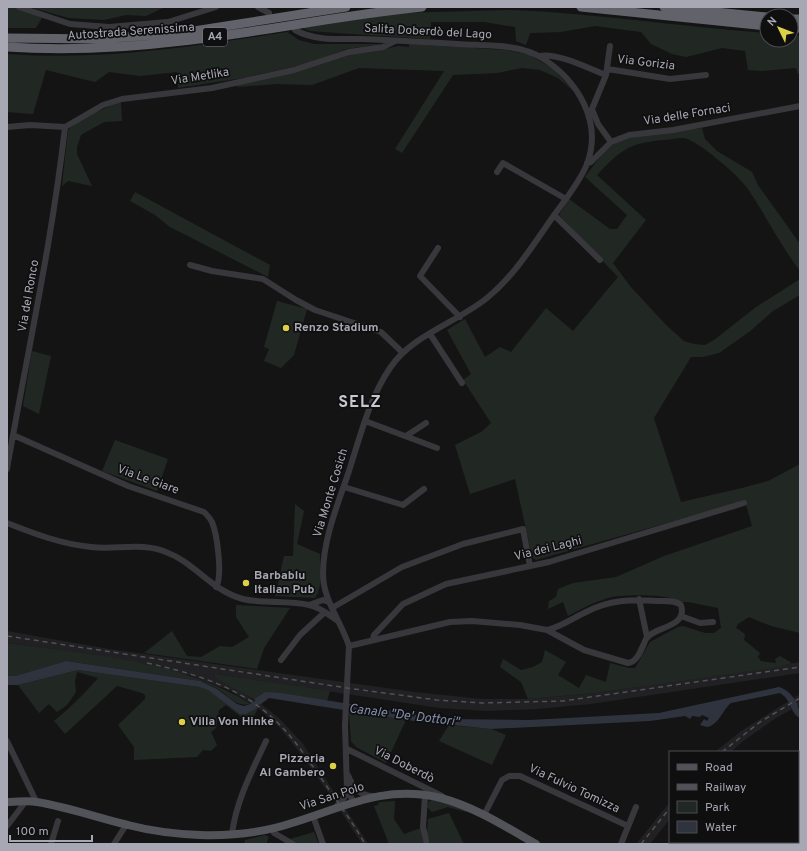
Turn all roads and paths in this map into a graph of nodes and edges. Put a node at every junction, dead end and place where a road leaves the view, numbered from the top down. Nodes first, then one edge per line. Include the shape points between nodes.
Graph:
1 (19, 7) edge
2 (216, 7) edge
3 (258, 7) edge
4 (346, 7) edge
5 (422, 7) edge
6 (581, 7) edge
7 (664, 7) edge
8 (269, 13) dead end
9 (759, 16) edge
10 (759, 25) edge
11 (295, 30) dead end
12 (7, 38) edge
13 (397, 40) junction
14 (610, 46) dead end
15 (7, 47) edge
16 (540, 56) junction
17 (607, 72) junction
18 (706, 74) dead end
19 (800, 106) edge
20 (65, 126) junction
21 (7, 127) edge
22 (611, 142) junction
23 (587, 163) junction
24 (497, 172) dead end
25 (566, 199) junction
26 (554, 215) junction
27 (438, 248) dead end
28 (600, 260) dead end
29 (190, 265) dead end
30 (460, 317) junction
31 (430, 334) junction
32 (403, 353) junction
33 (462, 383) dead end
34 (365, 421) junction
35 (426, 423) dead end
36 (14, 435) junction
37 (406, 436) junction
38 (437, 448) dead end
39 (7, 469) edge
40 (344, 487) junction
41 (424, 488) dead end
42 (744, 503) dead end
43 (7, 523) edge
44 (530, 566) junction
45 (324, 586) junction
46 (216, 587) junction
47 (639, 599) junction
48 (329, 602) junction
49 (313, 605) junction
50 (332, 608) junction
51 (324, 612) junction
52 (681, 616) junction
53 (338, 621) junction
54 (713, 622) dead end
55 (547, 630) junction
56 (647, 638) junction
57 (373, 639) junction
58 (349, 646) junction
59 (281, 660) dead end
60 (7, 741) edge
61 (266, 741) dead end
62 (346, 749) junction
63 (350, 789) junction
64 (372, 796) junction
65 (425, 796) junction
66 (353, 801) junction
67 (452, 801) junction
68 (7, 802) edge
69 (26, 802) junction
70 (36, 802) junction
71 (336, 807) junction
72 (636, 807) dead end
73 (484, 815) junction
74 (313, 816) junction
75 (58, 821) dead end
76 (126, 825) junction
77 (7, 826) edge
78 (628, 826) junction
79 (272, 828) junction
80 (232, 834) junction
81 (51, 844) edge
82 (114, 844) edge
83 (293, 844) edge
84 (323, 844) edge
85 (427, 844) edge
86 (536, 844) edge
87 (621, 844) edge

1 - 2 street via 70,24 109,27 168,22
3 - 8 street
4 - 12 highway, Autostrada Serenissima / A4 via 160,35 100,39
5 - 15 highway, Autostrada Serenissima / A4 via 344,16 182,41 101,48
6 - 10 highway
7 - 9 highway
11 - 13 street, Salita Doberdò del Lago via 314,37
13 - 16 street, Salita Doberdò del Lago via 520,48
13 - 20 street, Via Metlika via 383,47 349,52 294,70 219,86 122,99 103,105
14 - 17 street, Via Gorizia
16 - 17 street, Salita Doberdò del Lago via 546,55
16 - 23 street, Salita Doberdò del Lago via 565,76 582,99 591,135
17 - 18 street, Via Gorizia via 670,79
17 - 22 street, Via Gorizia via 592,109 598,124
19 - 22 street, Via delle Fornaci via 674,130 629,135
20 - 21 street
20 - 36 street, Via del Ronco via 44,276
22 - 23 street, Via delle Fornaci
23 - 25 street, Via Monte Cosich
24 - 25 street via 503,163
25 - 26 street, Via Monte Cosich
26 - 28 street
26 - 30 street, Via Monte Cosich via 503,285
27 - 30 street via 420,276
29 - 32 street via 263,279 315,310 381,332
30 - 31 street, Via Monte Cosich
31 - 32 street, Via Monte Cosich
31 - 33 street
32 - 34 street, Via Monte Cosich via 380,385
34 - 37 street
34 - 40 street, Via Monte Cosich
35 - 37 street
36 - 39 street, Via del Ronco
36 - 46 street, Via Le Giare via 128,486 204,512 214,527 220,574
37 - 38 street
40 - 41 street via 403,505
40 - 45 street, Via Monte Cosich via 326,544
42 - 44 street, Via dei Laghi
43 - 46 street via 56,542 92,547 145,546 158,549 181,560
44 - 50 street via 523,529 463,544 402,567
44 - 57 street, Via dei Laghi via 446,584 408,600
45 - 48 street, Via Monte Cosich
45 - 49 street
46 - 49 street via 231,595 256,601
47 - 52 street via 678,603 682,610
47 - 55 street via 612,601
47 - 56 street
48 - 49 street via 323,600
48 - 50 street, Via Monte Cosich
49 - 51 street
50 - 53 street, Via Monte Cosich
51 - 53 street
51 - 59 street via 300,635
52 - 54 street via 700,623
52 - 56 street via 678,621
53 - 58 street, Via Monte Cosich
55 - 56 street via 584,650 628,664 635,660
55 - 57 street via 462,620
57 - 58 street
58 - 62 street via 345,711
60 - 70 street
61 - 80 street via 243,791
62 - 63 street
62 - 67 street, Via Doberdò
63 - 64 street
63 - 66 street
63 - 71 street
64 - 65 main road, Via San Polo
64 - 66 main road, Via San Polo
65 - 67 main road, Via San Polo
65 - 85 street via 422,827
66 - 71 main road, Via San Polo
67 - 73 main road, Via San Polo
68 - 69 main road, Via San Polo
69 - 70 main road, Via San Polo
69 - 77 street
70 - 76 main road, Via San Polo
71 - 74 main road, Via San Polo
72 - 78 street, Via Fulvio Tomizza
73 - 78 street, Via Fulvio Tomizza via 502,780 509,776 520,776
73 - 86 main road, Via San Polo
74 - 79 main road, Via San Polo
74 - 84 street
75 - 81 street
76 - 80 main road, Via San Polo via 181,833
76 - 82 street
78 - 87 street, Via Fulvio Tomizza
79 - 80 main road, Via San Polo
79 - 83 street via 274,833

